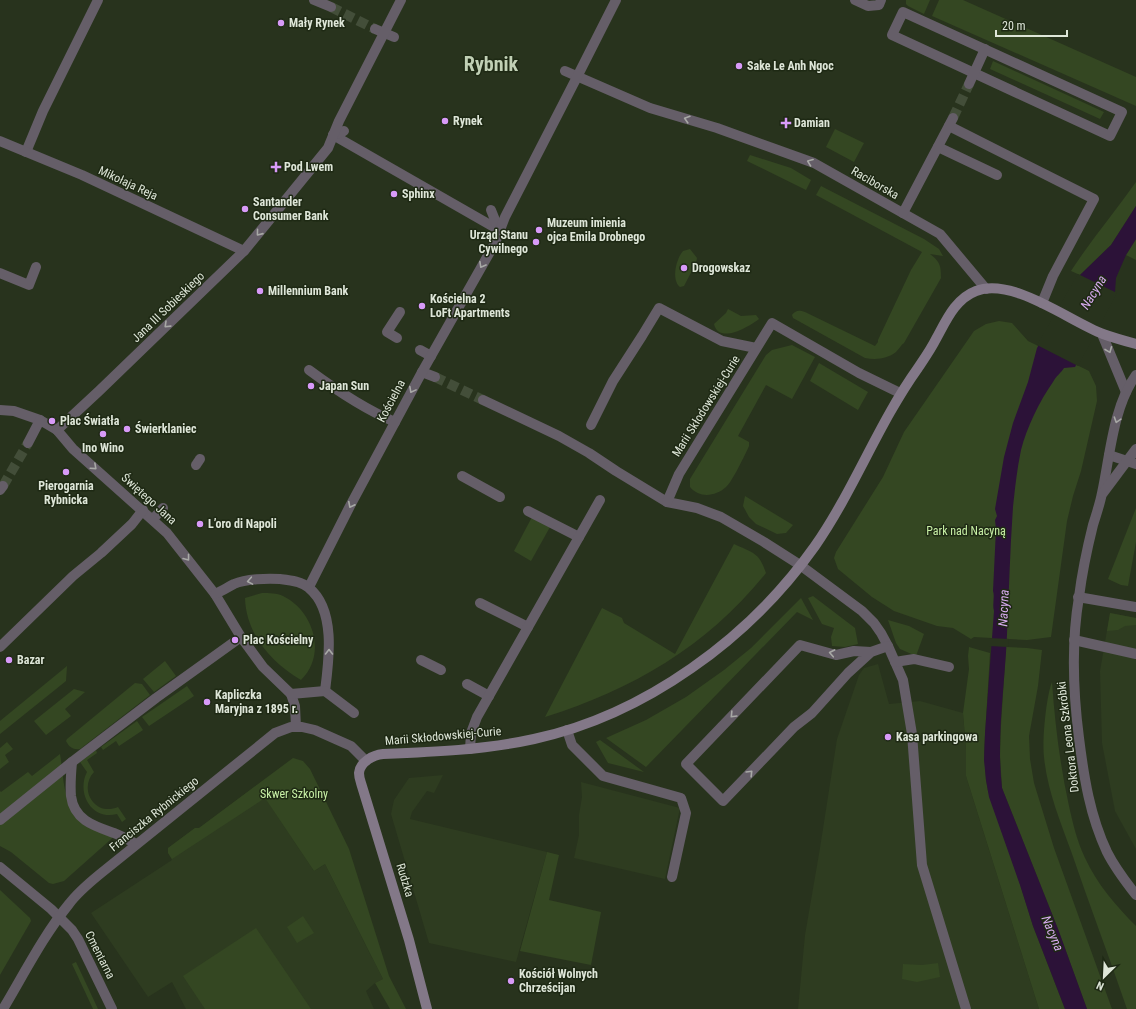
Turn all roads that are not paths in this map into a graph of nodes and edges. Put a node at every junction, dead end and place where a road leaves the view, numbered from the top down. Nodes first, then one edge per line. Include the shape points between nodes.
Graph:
1 (98, 0) edge
2 (314, 0) edge
3 (401, 0) edge
4 (616, 0) edge
5 (855, 0) edge
6 (881, 0) edge
7 (331, 7) tunnel mouth
8 (985, 49) junction
9 (565, 71) dead end
10 (974, 73) junction
11 (578, 77) junction
12 (969, 84) tunnel mouth
13 (344, 131) dead end
14 (333, 135) junction
15 (0, 141) edge
16 (938, 147) junction
17 (26, 152) junction
18 (997, 175) dead end
19 (491, 210) dead end
20 (903, 213) junction
21 (499, 230) junction
22 (244, 251) junction
23 (36, 267) dead end
24 (0, 273) edge
25 (986, 289) junction
26 (1046, 306) junction
27 (400, 312) dead end
28 (1102, 334) junction
29 (397, 338) dead end
30 (1136, 344) edge
31 (756, 348) junction
32 (420, 350) dead end
33 (431, 356) junction
34 (309, 370) dead end
35 (422, 372) junction
36 (1136, 375) edge
37 (435, 378) tunnel mouth
38 (1126, 392) junction
39 (900, 393) junction
40 (483, 400) tunnel mouth
41 (0, 410) edge
42 (40, 420) junction
43 (395, 422) junction
44 (591, 425) dead end
45 (57, 430) junction
46 (28, 443) tunnel mouth
47 (1136, 449) edge
48 (1109, 455) junction
49 (1132, 462) edge
50 (462, 476) dead end
51 (1102, 495) junction
52 (500, 497) dead end
53 (600, 500) dead end
54 (667, 502) junction
55 (162, 508) dead end
56 (143, 510) junction
57 (528, 511) dead end
58 (153, 519) junction
59 (579, 537) junction
60 (800, 565) junction
61 (309, 586) junction
62 (215, 594) junction
63 (1078, 597) junction
64 (480, 603) dead end
65 (1136, 607) edge
66 (528, 627) junction
67 (241, 637) junction
68 (1074, 640) junction
69 (888, 646) junction
70 (0, 647) edge
71 (870, 652) junction
72 (1136, 654) edge
73 (422, 660) dead end
74 (895, 662) junction
75 (949, 668) dead end
76 (441, 670) dead end
77 (467, 684) dead end
78 (325, 691) junction
79 (291, 694) junction
80 (489, 696) junction
81 (354, 713) dead end
82 (296, 727) junction
83 (567, 730) junction
84 (470, 749) junction
85 (366, 761) junction
86 (72, 762) junction
87 (0, 820) edge
88 (136, 844) junction
89 (0, 867) edge
90 (672, 877) dead end
91 (1136, 895) edge
92 (59, 916) junction
93 (3, 1009) edge
94 (112, 1009) edge
95 (427, 1009) edge
96 (966, 1009) edge

1 - 17 street via 43,111
2 - 7 street
3 - 14 street
4 - 11 street
5 - 6 street via 868,6 879,5
8 - 10 street
8 - 10 street via 903,12 892,35
8 - 10 street via 1122,112 1110,136
9 - 11 street, Raciborska
10 - 12 street
20 -> 11 street, Raciborska via 814,163 717,128 650,108
11 - 21 street
13 - 14 street
14 - 21 street
14 -> 22 street, Jana III Sobieskiego via 328,148
15 - 17 street, Mikołaja Reja
16 - 18 street
16 - 20 street
16 - 26 street via 951,122 1094,199 1053,276
17 - 22 street, Mikołaja Reja via 82,175
19 - 21 street
20 - 25 street, Raciborska via 940,234
21 -> 33 street, Kościelna
22 -> 45 street, Jana III Sobieskiego
23 - 24 street via 29,285
25 - 26 street via 1015,292
25 - 39 street, Marii Skłodowskiej-Curie via 976,291 956,306
26 - 28 street
27 - 29 street via 387,332
28 - 30 street
28 -> 38 street
31 - 39 street, Marii Skłodowskiej-Curie via 772,323 859,373
31 - 44 street via 722,341 659,308 612,381
31 - 54 street, Marii Skłodowskiej-Curie via 679,474
32 - 33 street
33 - 35 street, Kościelna
34 - 43 street via 337,391
35 - 37 street
35 -> 43 street, Kościelna
36 - 38 street, Doktora Leona Szkróbki
38 -> 48 street, Doktora Leona Szkróbki via 1112,436
39 - 60 street, Marii Skłodowskiej-Curie via 829,524
40 - 54 street via 559,436
41 - 42 street via 14,411
42 - 45 street
42 - 46 street
43 -> 61 street, Kościelna
45 -> 56 street, Świętego Jana via 74,449
47 - 49 street, Doktora Leona Szkróbki
48 - 49 street
48 - 51 street, Doktora Leona Szkróbki
49 - 51 street, Doktora Leona Szkróbki
50 - 52 street
51 - 63 street, Doktora Leona Szkróbki via 1092,527
53 - 59 street
54 - 60 street via 697,508 720,517
55 - 58 street
56 - 58 street, Świętego Jana
56 - 70 street via 127,529 73,576
57 - 59 street
58 -> 62 street, Świętego Jana
59 - 66 street
60 - 69 street via 862,611 881,633
60 - 83 street, Marii Skłodowskiej-Curie via 748,622 702,660 638,701
61 -> 62 street via 264,579 236,584
78 -> 61 street via 329,654 326,618 319,599
62 - 67 street
63 - 65 street
63 - 68 street, Doktora Leona Szkróbki
64 - 66 street
66 - 80 street
67 - 79 street via 263,667
67 - 86 street
68 - 72 street
68 - 91 street, Doktora Leona Szkróbki via 1075,705 1087,794 1108,853
69 - 71 street
69 - 74 street
71 -> 71 street via 854,651 836,655 800,645 686,764 723,801 794,726 812,713
73 - 76 street
74 - 75 street via 914,660
74 - 96 street via 903,680 912,734 922,865
77 - 80 street
78 - 79 street
78 - 81 street
79 - 82 street
80 - 84 street via 471,733
82 - 85 street, Franciszka Rybnickiego via 315,730 351,746
82 - 88 street, Franciszka Rybnickiego via 275,733
83 - 84 street, Marii Skłodowskiej-Curie via 535,739
83 - 90 street via 572,745 603,776 681,798 686,813
84 - 85 street, Marii Skłodowskiej-Curie via 383,754
85 - 95 street, Rudzka via 359,773 361,783 410,940
86 - 87 street
86 - 88 street via 71,797 74,809 80,817 87,823
88 - 92 street, Franciszka Rybnickiego via 86,886
89 - 92 street, Cmentarna
92 - 93 street, Franciszka Rybnickiego
92 - 94 street, Cmentarna via 78,939

